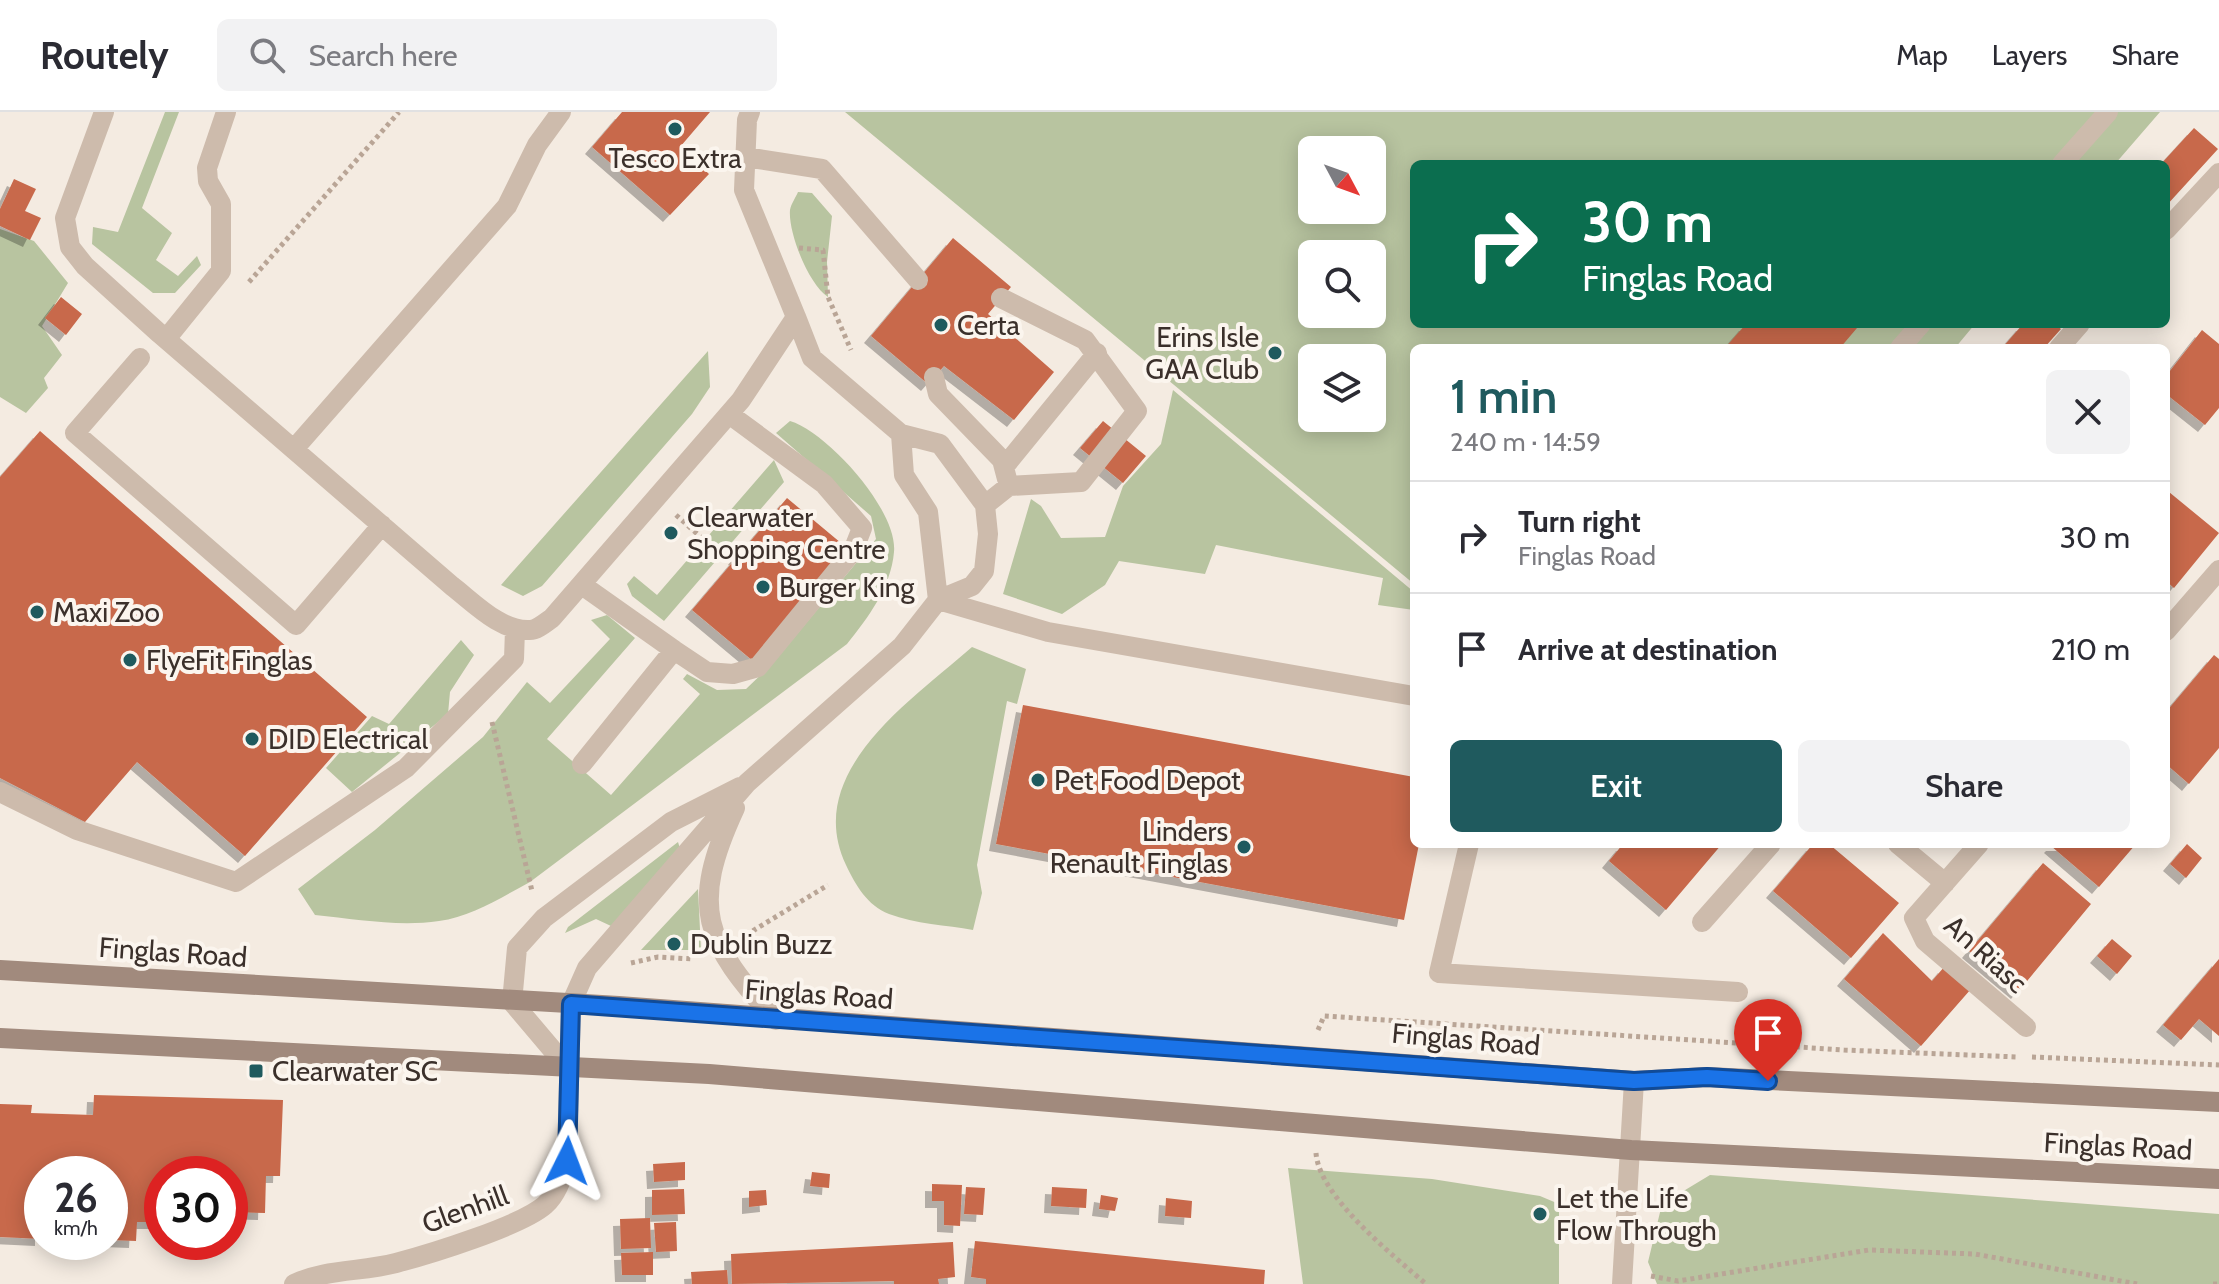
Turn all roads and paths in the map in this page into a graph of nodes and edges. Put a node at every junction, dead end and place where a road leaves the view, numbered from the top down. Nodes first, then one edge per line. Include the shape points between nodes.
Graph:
1 (104, 112) edge
2 (226, 112) edge
3 (399, 112) edge
4 (561, 112) edge
5 (750, 112) edge
6 (2108, 112) edge
7 (745, 157) junction
8 (2066, 160) edge
9 (2219, 173) edge
10 (2170, 226) edge
11 (772, 265) junction
12 (918, 280) dead end
13 (246, 285) dead end
14 (1001, 298) dead end
15 (796, 317) junction
16 (1918, 328) edge
17 (2076, 328) edge
18 (166, 339) junction
19 (1904, 344) edge
20 (2062, 344) edge
21 (1097, 353) junction
22 (140, 358) dead end
23 (854, 358) dead end
24 (934, 377) dead end
25 (729, 414) junction
26 (901, 434) junction
27 (294, 449) junction
28 (1006, 477) junction
29 (657, 499) junction
30 (985, 505) junction
31 (382, 525) junction
32 (731, 564) dead end
33 (2219, 570) edge
34 (582, 585) junction
35 (938, 600) junction
36 (2170, 626) edge
37 (515, 629) junction
38 (674, 650) junction
39 (1410, 695) edge
40 (491, 721) dead end
41 (582, 764) dead end
42 (747, 783) junction
43 (0, 792) edge
44 (1468, 848) edge
45 (1767, 848) edge
46 (1903, 848) edge
47 (1976, 848) edge
48 (1945, 883) junction
49 (828, 885) dead end
50 (531, 889) dead end
51 (1702, 922) dead end
52 (739, 940) dead end
53 (707, 960) dead end
54 (630, 963) dead end
55 (0, 970) edge
56 (1738, 992) dead end
57 (512, 1002) junction
58 (571, 1004) junction
59 (1324, 1016) dead end
60 (776, 1020) junction
61 (2026, 1027) dead end
62 (0, 1038) edge
63 (2219, 1065) edge
64 (567, 1067) junction
65 (1634, 1081) junction
66 (2219, 1102) edge
67 (1314, 1124) junction
68 (1631, 1150) junction
69 (2219, 1179) edge
70 (1622, 1277) edge
71 (294, 1284) edge
72 (1426, 1284) edge
73 (2137, 1284) edge

1 - 18 street via 65,218 70,247
2 - 18 street via 207,168 221,204 221,271
3 - 13 path
4 - 27 street via 537,145 507,206
5 - 7 street
6 - 8 street
7 - 11 street via 744,190
7 - 12 street via 822,169
9 - 10 street
11 - 15 street
11 - 23 path via 803,246 823,250 828,297
14 - 21 street via 1085,340
15 - 25 street
15 - 26 street via 812,358
16 - 19 street
17 - 20 street
18 - 27 street
21 - 28 street
21 - 28 street via 1137,411 1081,482
22 - 31 street via 75,433 296,625
24 - 28 street via 938,394 1002,460
25 - 29 street
25 - 38 street via 824,484 862,528 853,551 758,667 733,674 707,672
26 - 30 street via 940,444
26 - 35 street via 904,475 928,512
27 - 31 street
28 - 30 street
29 - 32 path
29 - 34 street
30 - 35 street via 984,571 972,586
31 - 37 street via 488,615
33 - 36 street
34 - 37 street via 533,631
34 - 38 street
35 - 39 street via 1048,632
35 - 42 street via 902,646
37 - 43 street via 514,659 406,768 236,882 77,830
38 - 41 street
40 - 50 path
42 - 57 street via 671,822 544,918 517,948
42 - 58 street via 587,968
42 - 60 street via 718,845 706,899 710,922 735,976
44 - 56 street via 1439,973
45 - 51 street
46 - 48 street, An Riasc
47 - 48 street, An Riasc
48 - 61 street, An Riasc via 1914,918 1925,941
49 - 52 path
53 - 54 path via 658,957
55 - 57 main road, Finglas Road
57 - 58 main road, Finglas Road
57 - 64 street
58 - 60 main road, Finglas Road
58 - 64 street, Glenhill
59 - 63 path via 1844,1050
60 - 65 main road, Finglas Road
62 - 64 main road, Finglas Road
64 - 67 main road, Finglas Road
64 - 71 street, Glenhill via 567,1161 547,1203 527,1218 396,1263 308,1277
65 - 66 main road, Finglas Road via 1707,1077
65 - 68 street
67 - 68 main road, Finglas Road
67 - 72 path via 1317,1166 1331,1187 1380,1244
68 - 69 main road, Finglas Road
68 - 70 street
70 - 73 path via 1678,1281 1869,1250 1975,1254

